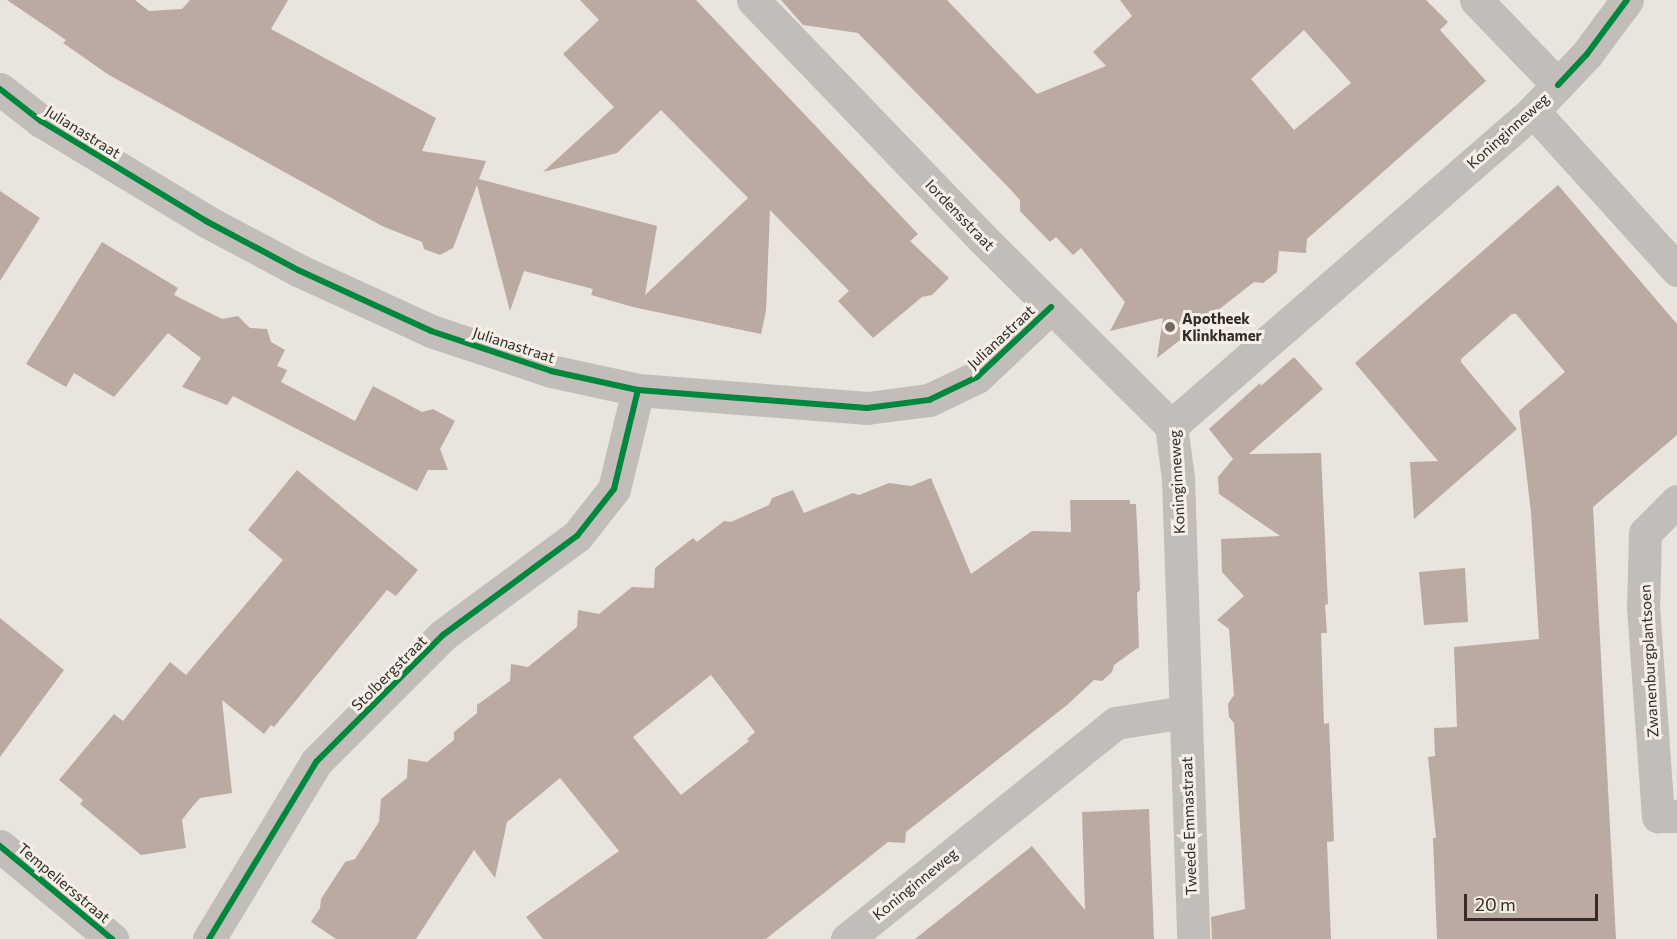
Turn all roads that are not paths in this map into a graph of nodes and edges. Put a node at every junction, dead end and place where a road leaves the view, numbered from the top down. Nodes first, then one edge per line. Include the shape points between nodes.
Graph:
1 (753, 0) edge
2 (1476, 0) edge
3 (1627, 0) edge
4 (1558, 85) junction
5 (0, 89) edge
6 (1533, 111) junction
7 (1677, 270) edge
8 (1051, 307) junction
9 (638, 390) junction
10 (1171, 426) junction
11 (1677, 501) edge
12 (1184, 712) junction
13 (1677, 816) edge
14 (0, 846) edge
15 (112, 939) edge
16 (208, 939) edge
17 (847, 939) edge
18 (1193, 939) edge

1 - 8 street, Iordensstraat
2 - 4 street
3 - 4 street, Koninginneweg
4 - 6 street, Koninginneweg
5 - 9 street, Julianastraat via 40,121 167,198 298,270 431,331 551,371
6 - 7 street
6 - 10 street, Koninginneweg
8 - 9 street, Julianastraat via 977,377 928,400 867,408
8 - 10 street, Iordensstraat
9 - 16 street, Stolbergstraat via 614,489 577,536 443,635 316,762
10 - 12 street, Koninginneweg via 1178,478
11 - 13 street, Zwanenburgplantsoen via 1645,533 1643,607 1658,816
12 - 17 street, Koninginneweg via 1116,723
12 - 18 street, Tweede Emmastraat
14 - 15 street, Tempeliersstraat

